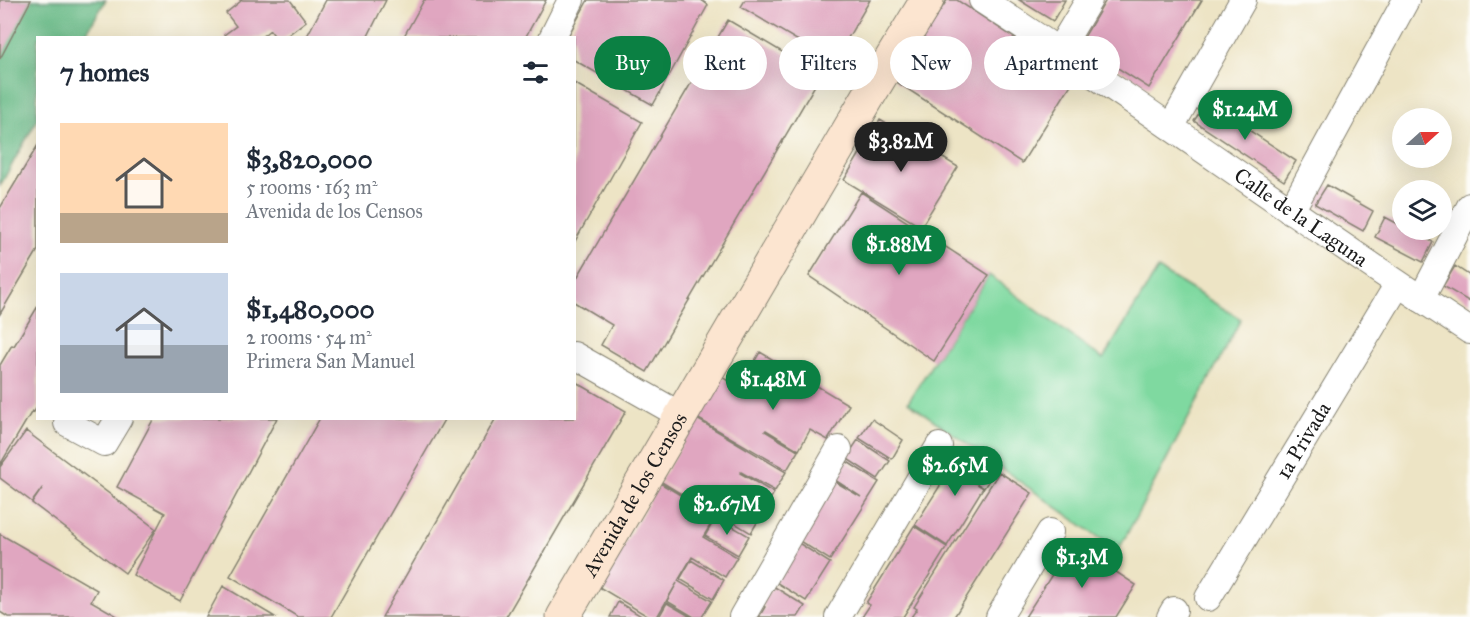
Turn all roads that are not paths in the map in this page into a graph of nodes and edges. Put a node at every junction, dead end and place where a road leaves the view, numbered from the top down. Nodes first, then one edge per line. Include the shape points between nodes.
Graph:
1 (571, 0) edge
2 (927, 0) edge
3 (982, 0) edge
4 (1089, 0) edge
5 (1243, 0) edge
6 (1406, 0) edge
7 (553, 36) edge
8 (1037, 36) edge
9 (1067, 36) edge
10 (1117, 90) edge
11 (1171, 127) junction
12 (1470, 206) edge
13 (1291, 211) junction
14 (1398, 284) junction
15 (1421, 299) junction
16 (1470, 331) edge
17 (576, 356) edge
18 (680, 415) junction
19 (118, 420) edge
20 (67, 423) dead end
21 (939, 446) dead end
22 (839, 449) dead end
23 (1050, 532) dead end
24 (1208, 598) dead end
25 (563, 617) edge
26 (742, 617) edge
27 (838, 617) edge
28 (999, 617) edge

1 - 7 street
2 - 18 street, Avenida de los Censos
3 - 8 street, Calle de la Laguna
4 - 9 street
5 - 11 street
6 - 13 street
10 - 11 street, Calle de la Laguna
11 - 13 street, Calle de la Laguna
12 - 15 street
13 - 14 street, Calle de la Laguna
14 - 15 street, Calle de la Laguna
14 - 24 street, 1a Privada
15 - 16 street, Calle de la Laguna
17 - 18 street
18 - 25 street, Avenida de los Censos
19 - 20 street via 104,443
21 - 27 street
22 - 26 street
23 - 28 street

